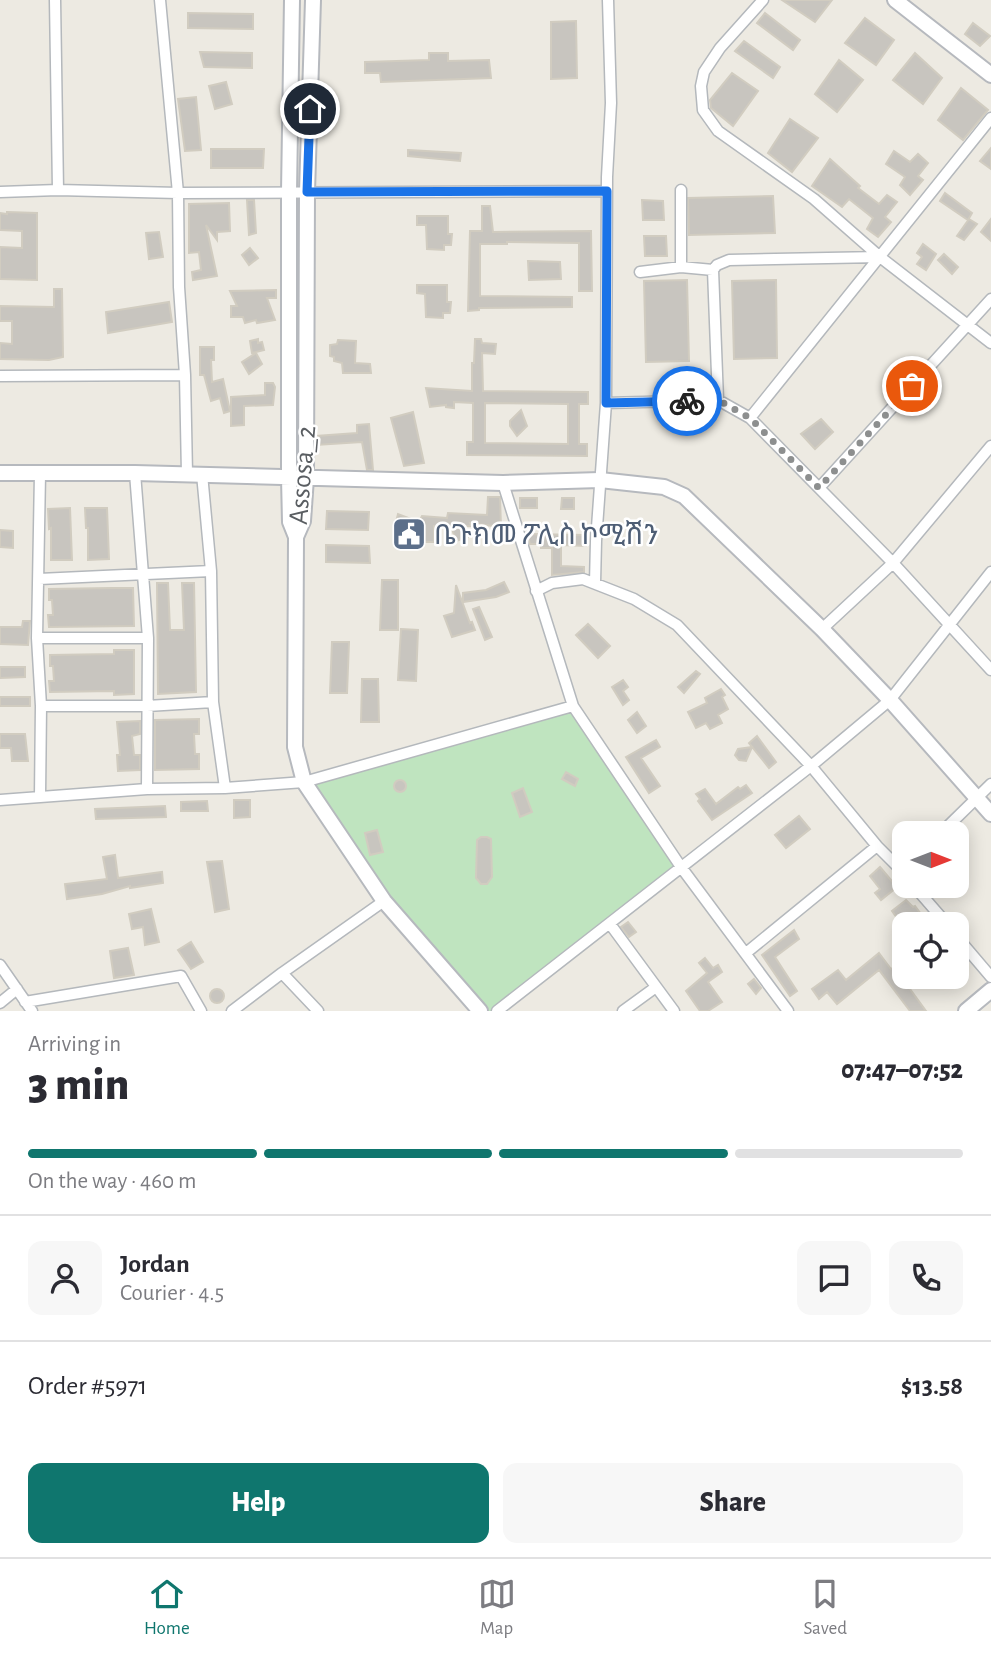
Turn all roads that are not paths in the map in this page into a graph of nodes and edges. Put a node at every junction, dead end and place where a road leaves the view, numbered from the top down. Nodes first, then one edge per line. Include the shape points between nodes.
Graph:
1 (55, 0) edge
2 (160, 0) edge
3 (292, 0) edge
4 (313, 0) edge
5 (608, 0) edge
6 (763, 0) edge
7 (895, 0) edge
8 (293, 27) junction
9 (312, 27) junction
10 (991, 75) edge
11 (991, 118) edge
12 (58, 190) junction
13 (681, 190) dead end
14 (607, 191) junction
15 (0, 192) edge
16 (289, 192) junction
17 (307, 192) junction
18 (178, 193) junction
19 (880, 257) junction
20 (681, 267) junction
21 (712, 270) junction
22 (640, 272) dead end
23 (991, 299) edge
24 (968, 325) junction
25 (991, 343) edge
26 (185, 375) junction
27 (0, 376) edge
28 (718, 400) junction
29 (606, 403) junction
30 (750, 418) junction
31 (991, 446) edge
32 (0, 473) edge
33 (135, 473) junction
34 (40, 474) junction
35 (187, 474) junction
36 (202, 474) junction
37 (289, 478) junction
38 (306, 478) junction
39 (600, 480) junction
40 (503, 483) junction
41 (819, 488) junction
42 (296, 537) junction
43 (893, 563) junction
44 (211, 571) junction
45 (991, 572) edge
46 (144, 575) junction
47 (38, 579) junction
48 (595, 583) junction
49 (536, 590) junction
50 (948, 624) junction
51 (822, 629) junction
52 (37, 638) junction
53 (148, 638) junction
54 (991, 670) edge
55 (890, 700) junction
56 (213, 702) junction
57 (41, 706) junction
58 (147, 706) junction
59 (573, 706) junction
60 (811, 766) junction
61 (304, 782) junction
62 (991, 783) edge
63 (225, 788) junction
64 (147, 789) junction
65 (40, 796) junction
66 (977, 799) junction
67 (0, 800) edge
68 (991, 814) edge
69 (954, 821) edge
70 (877, 846) junction
71 (892, 860) edge
72 (681, 867) junction
73 (924, 898) edge
74 (384, 901) junction
75 (937, 912) edge
76 (610, 924) junction
77 (969, 951) edge
78 (746, 953) junction
79 (0, 965) edge
80 (282, 973) junction
81 (991, 976) edge
82 (656, 987) junction
83 (17, 989) junction
84 (991, 990) edge
85 (25, 1002) junction
86 (0, 1003) edge
87 (785, 1007) edge
88 (32, 1011) edge
89 (201, 1011) edge
90 (232, 1011) edge
91 (318, 1011) edge
92 (480, 1011) edge
93 (496, 1011) edge
94 (624, 1011) edge
95 (674, 1011) edge
96 (772, 1011) edge
97 (966, 1011) edge

1 - 12 street
2 - 18 street
3 - 8 street, Assosa_2
4 - 9 street, Assosa_2
5 - 14 street via 611,103
6 - 19 street via 704,72 703,110 718,131 814,198
7 - 10 street
8 - 9 street
8 - 16 street, Assosa_2
9 - 17 street, Assosa_2
11 - 19 street
12 - 15 street
12 - 18 street
13 - 20 street
14 - 17 street
14 - 29 street
16 - 17 street
16 - 18 street
16 - 37 street, Assosa_2
17 - 38 street, Assosa_2
18 - 26 street
19 - 21 street via 729,260
19 - 24 street
19 - 30 street
20 - 21 street
20 - 22 street
21 - 28 street
23 - 24 street
24 - 25 street
24 - 41 street
26 - 27 street
26 - 35 street
28 - 29 street
28 - 30 street
29 - 39 street
30 - 41 street
31 - 43 street
32 - 34 street
33 - 34 street
33 - 35 street
33 - 46 street
34 - 47 street
35 - 36 street
36 - 37 street
36 - 44 street
37 - 38 street
37 - 42 street, Assosa_2 via 290,522
38 - 40 street
38 - 42 street, Assosa_2 via 303,521
39 - 40 street
39 - 48 street
39 - 51 street via 656,486 684,496
40 - 49 street
41 - 43 street
42 - 61 street via 295,747
43 - 50 street
43 - 51 street
44 - 46 street
44 - 56 street
45 - 50 street
46 - 47 street
46 - 53 street
47 - 52 street
48 - 49 street via 572,580
48 - 60 street via 634,599 677,625
49 - 59 street
50 - 54 street
50 - 55 street
51 - 55 street
52 - 53 street
52 - 57 street
53 - 58 street
55 - 60 street
55 - 66 street
56 - 58 street
56 - 63 street
57 - 58 street
57 - 65 street
58 - 64 street
59 - 61 street
59 - 72 street
60 - 70 street
60 - 72 street
61 - 63 street
61 - 74 street
62 - 66 street
63 - 64 street
64 - 65 street
65 - 67 street
66 - 68 street
66 - 69 street
70 - 71 street
70 - 78 street
72 - 76 street
72 - 78 street
73 - 75 street
74 - 80 street
74 - 92 street
76 - 82 street
76 - 93 street
77 - 81 street
78 - 87 street
79 - 83 street
80 - 90 street
80 - 91 street
82 - 94 street
82 - 95 street
83 - 85 street
83 - 86 street
84 - 97 street
85 - 88 street
85 - 89 street via 181,976
87 - 96 street

